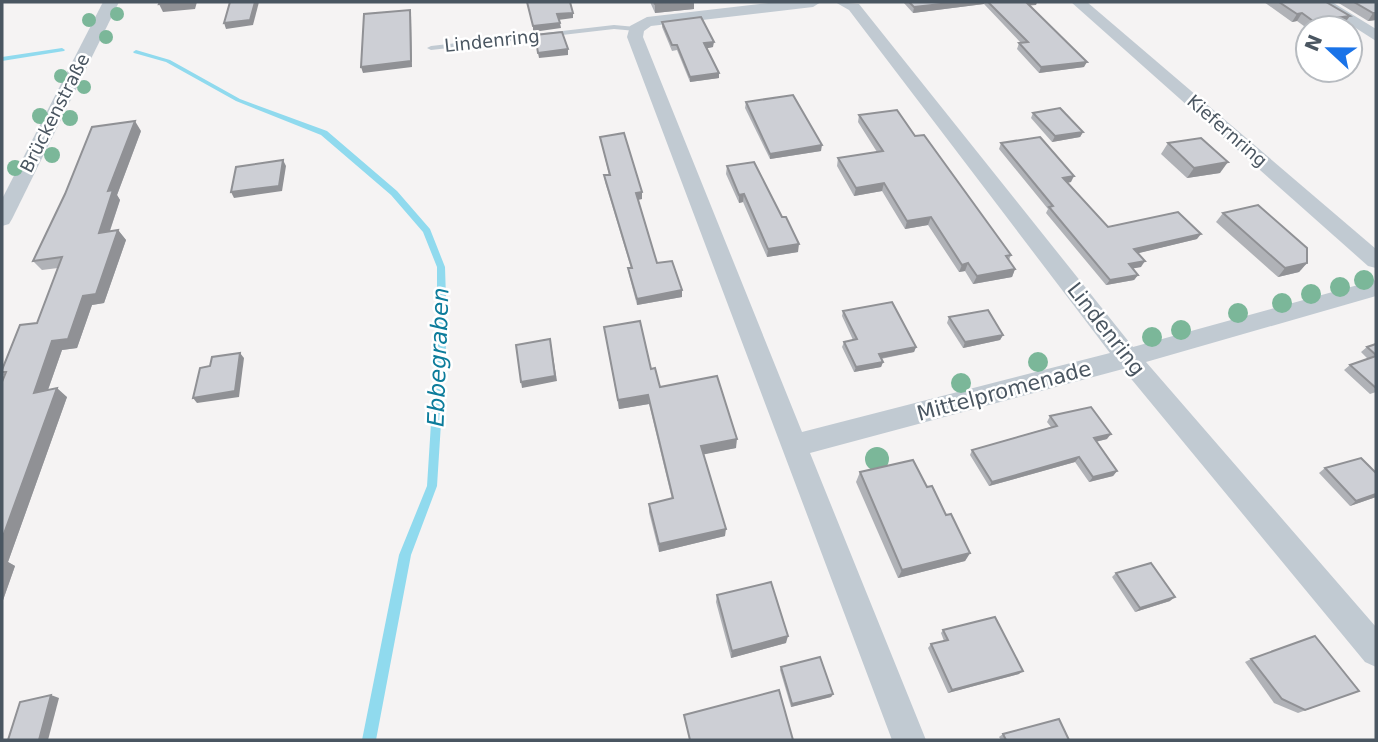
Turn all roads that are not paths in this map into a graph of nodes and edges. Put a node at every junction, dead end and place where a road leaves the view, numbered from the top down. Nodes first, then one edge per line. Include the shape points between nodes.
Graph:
1 (111, 2) edge
2 (813, 2) edge
3 (843, 2) edge
4 (1078, 2) edge
5 (1322, 2) edge
6 (636, 29) junction
7 (1376, 37) edge
8 (431, 48) dead end
9 (2, 219) edge
10 (1376, 261) edge
11 (1376, 288) edge
12 (1128, 358) junction
13 (793, 446) junction
14 (1376, 651) edge
15 (909, 740) edge

1 - 9 street, Brückenstraße
2 - 6 street, Lindenring via 647,22
3 - 12 street, Lindenring via 854,7
4 - 10 street, Kiefernring
5 - 7 street
6 - 8 lane, Lindenring via 614,27
6 - 13 street via 635,37
11 - 12 street, Mittelpromenade
12 - 13 street, Mittelpromenade
12 - 14 street, Lindenring
13 - 15 street

